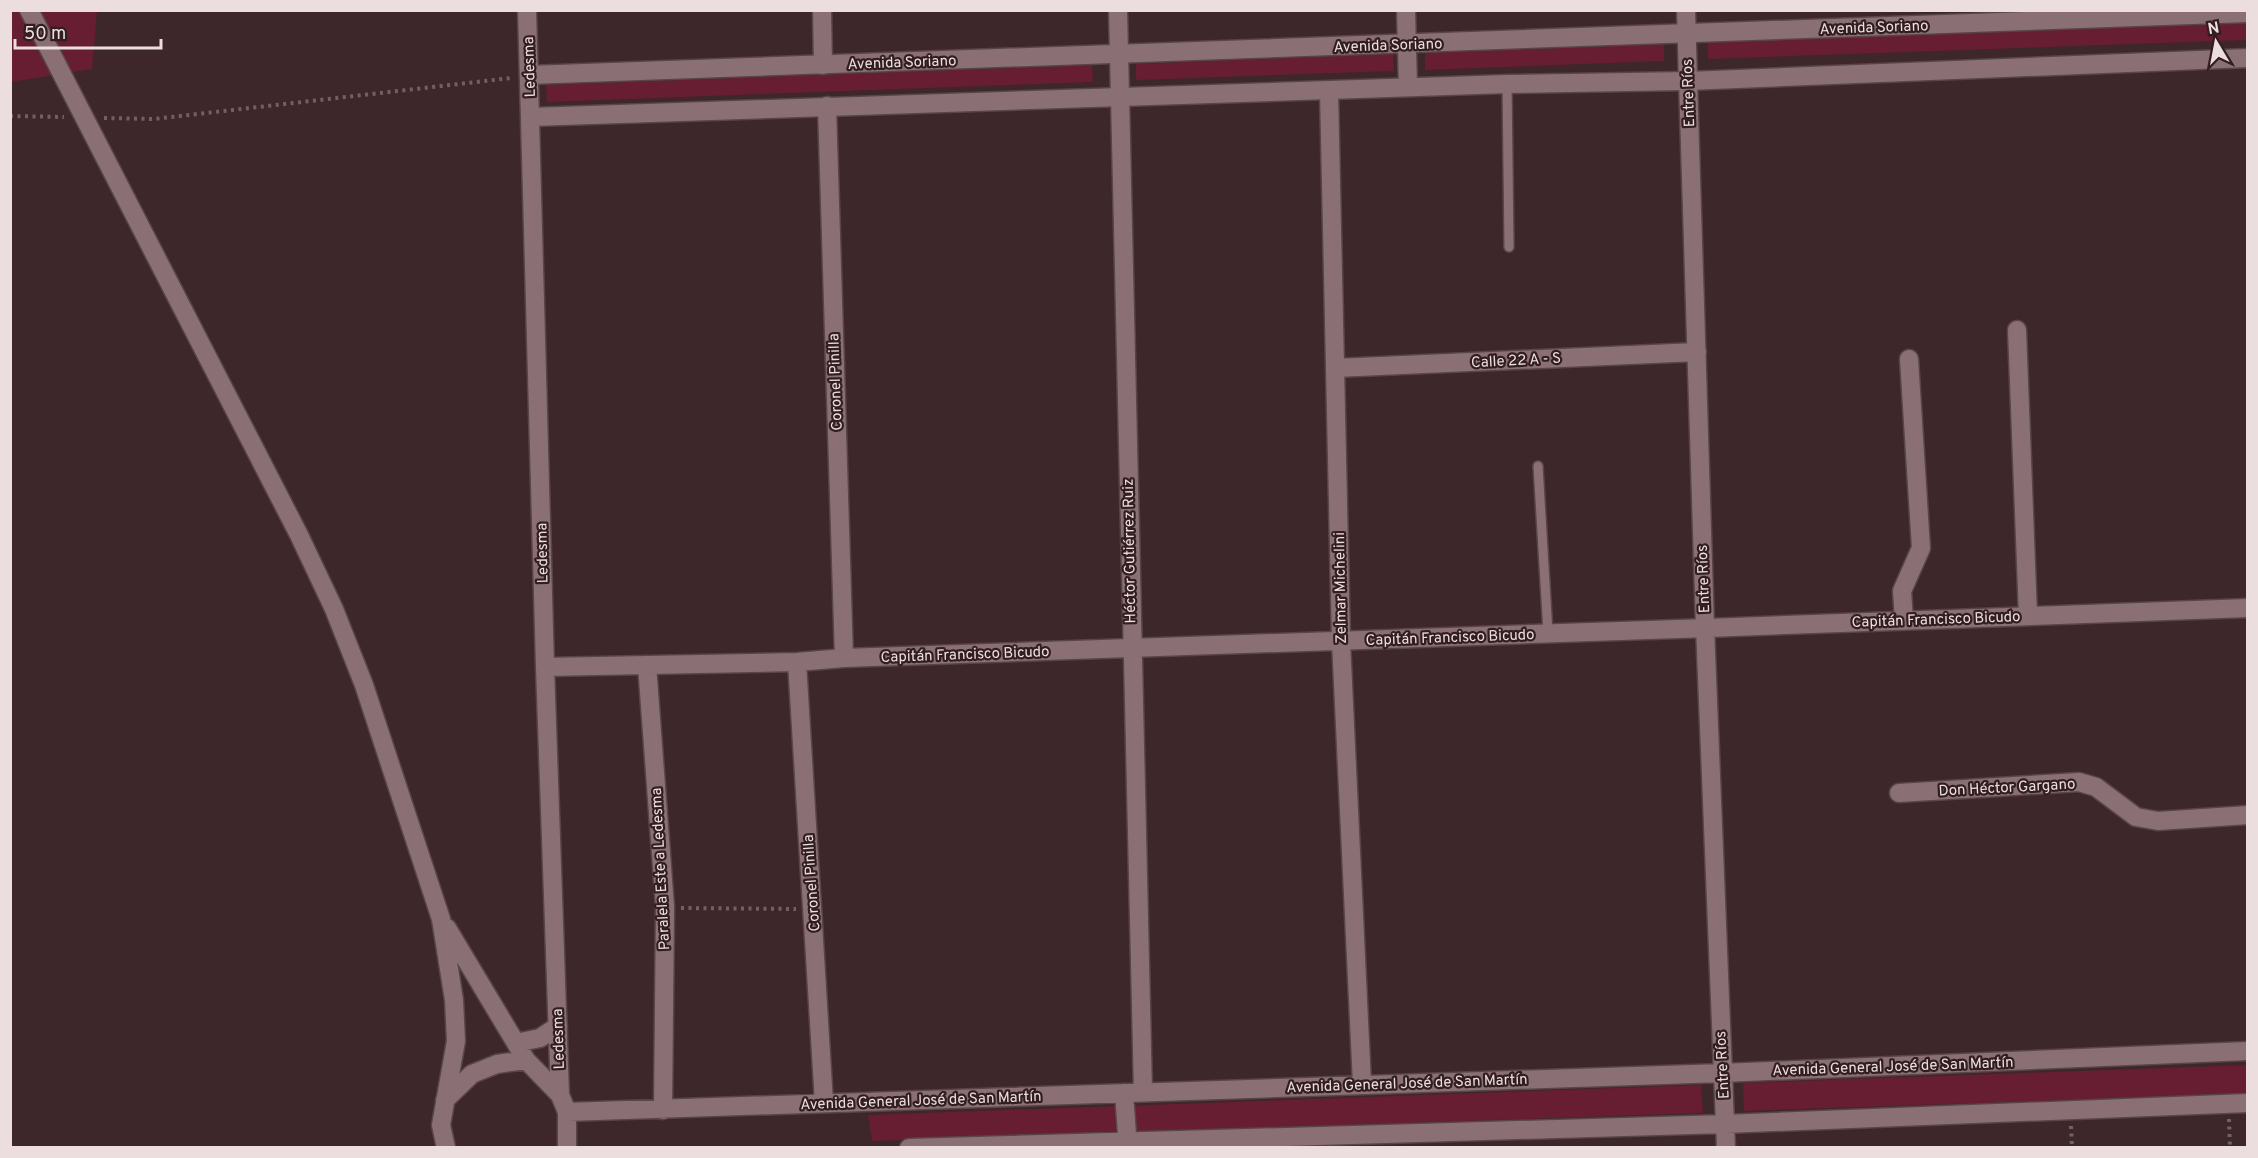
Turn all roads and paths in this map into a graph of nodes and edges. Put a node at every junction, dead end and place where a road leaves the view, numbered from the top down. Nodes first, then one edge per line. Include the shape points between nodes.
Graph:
1 (29, 10) edge
2 (526, 10) edge
3 (822, 10) edge
4 (1118, 10) edge
5 (1406, 10) edge
6 (1686, 10) edge
7 (2189, 13) edge
8 (2247, 13) edge
9 (1974, 17) edge
10 (1686, 34) junction
11 (1407, 44) junction
12 (1119, 54) junction
13 (2247, 58) edge
14 (823, 65) junction
15 (529, 75) junction
16 (1688, 81) junction
17 (1507, 84) junction
18 (1408, 87) junction
19 (1329, 91) junction
20 (1119, 98) junction
21 (827, 106) junction
22 (10, 116) edge
23 (531, 117) junction
24 (83, 118) junction
25 (1509, 247) dead end
26 (2017, 330) dead end
27 (1696, 352) junction
28 (1909, 358) dead end
29 (1335, 368) junction
30 (1538, 466) dead end
31 (2247, 608) edge
32 (2028, 616) junction
33 (1904, 620) junction
34 (1705, 627) junction
35 (1548, 633) junction
36 (1341, 641) junction
37 (1131, 650) junction
38 (844, 658) junction
39 (797, 662) junction
40 (648, 665) junction
41 (545, 667) junction
42 (1899, 793) dead end
43 (2247, 815) edge
44 (665, 908) junction
45 (812, 909) junction
46 (441, 919) junction
47 (558, 1026) junction
48 (516, 1043) junction
49 (2247, 1051) edge
50 (526, 1060) junction
51 (1722, 1073) junction
52 (1362, 1084) junction
53 (1134, 1092) junction
54 (445, 1100) junction
55 (824, 1103) junction
56 (2247, 1103) edge
57 (563, 1104) junction
58 (2228, 1104) junction
59 (663, 1110) junction
60 (1725, 1124) junction
61 (1311, 1141) edge
62 (1128, 1144) edge
63 (446, 1148) edge
64 (567, 1148) edge
65 (909, 1148) edge
66 (1726, 1148) edge
67 (2230, 1148) edge

1 - 24 street
2 - 15 street, Ledesma
3 - 14 street
4 - 12 street, Héctor Gutiérrez Ruiz
5 - 11 street
6 - 10 street, Entre Ríos
7 - 8 street, Avenida Soriano
7 - 9 street, Avenida Soriano
9 - 10 street, Avenida Soriano
10 - 11 street, Avenida Soriano
10 - 16 street, Entre Ríos
11 - 12 street, Avenida Soriano
11 - 18 street
12 - 14 street, Avenida Soriano
12 - 20 street, Héctor Gutiérrez Ruiz
13 - 16 street
14 - 15 street, Avenida Soriano
15 - 23 street, Ledesma
15 - 24 path via 154,119
16 - 17 street
16 - 27 street, Entre Ríos
17 - 18 street
17 - 25 lane
18 - 19 street
19 - 20 street
19 - 29 street, Zelmar Michelini
20 - 21 street
20 - 37 street, Héctor Gutiérrez Ruiz
21 - 23 street
21 - 38 street, Coronel Pinilla
22 - 24 path
23 - 41 street, Ledesma
24 - 46 street via 300,535 334,609
26 - 32 street
27 - 29 street, Calle 22 A - S
27 - 34 street, Entre Ríos
28 - 33 street via 1921,548 1902,591
29 - 36 street, Zelmar Michelini
30 - 35 lane
31 - 32 street, Capitán Francisco Bicudo
32 - 33 street, Capitán Francisco Bicudo
33 - 34 street, Capitán Francisco Bicudo
34 - 35 street, Capitán Francisco Bicudo
34 - 51 street, Entre Ríos
35 - 36 street, Capitán Francisco Bicudo
36 - 37 street, Capitán Francisco Bicudo
36 - 52 street, Zelmar Michelini
37 - 38 street, Capitán Francisco Bicudo
37 - 53 street, Héctor Gutiérrez Ruiz
38 - 39 street, Capitán Francisco Bicudo
39 - 40 street, Capitán Francisco Bicudo
39 - 45 street, Coronel Pinilla
40 - 41 street, Capitán Francisco Bicudo
40 - 44 street, Paralela Este a Ledesma
41 - 47 street, Ledesma
42 - 43 street, Don Héctor Gargano via 2079,782 2096,787 2136,817 2158,821
44 - 45 path
44 - 59 street, Paralela Este a Ledesma
45 - 55 street, Coronel Pinilla
46 - 48 street
46 - 54 street via 454,1000 456,1041
47 - 48 street via 540,1038
47 - 57 street, Ledesma
48 - 50 street
49 - 51 street, Avenida General José de San Martín
50 - 54 street via 497,1064 472,1074
50 - 57 street
51 - 52 street, Avenida General José de San Martín
51 - 60 street, Entre Ríos
52 - 53 street, Avenida General José de San Martín
53 - 55 street, Avenida General José de San Martín
53 - 62 street, Héctor Gutiérrez Ruiz
54 - 63 street via 441,1125
55 - 59 street, Avenida General José de San Martín
56 - 58 street
57 - 59 street, Avenida General José de San Martín
57 - 64 street, Ledesma
58 - 60 street
58 - 67 path
60 - 61 street
60 - 66 street, Entre Ríos
61 - 62 street
62 - 65 street

